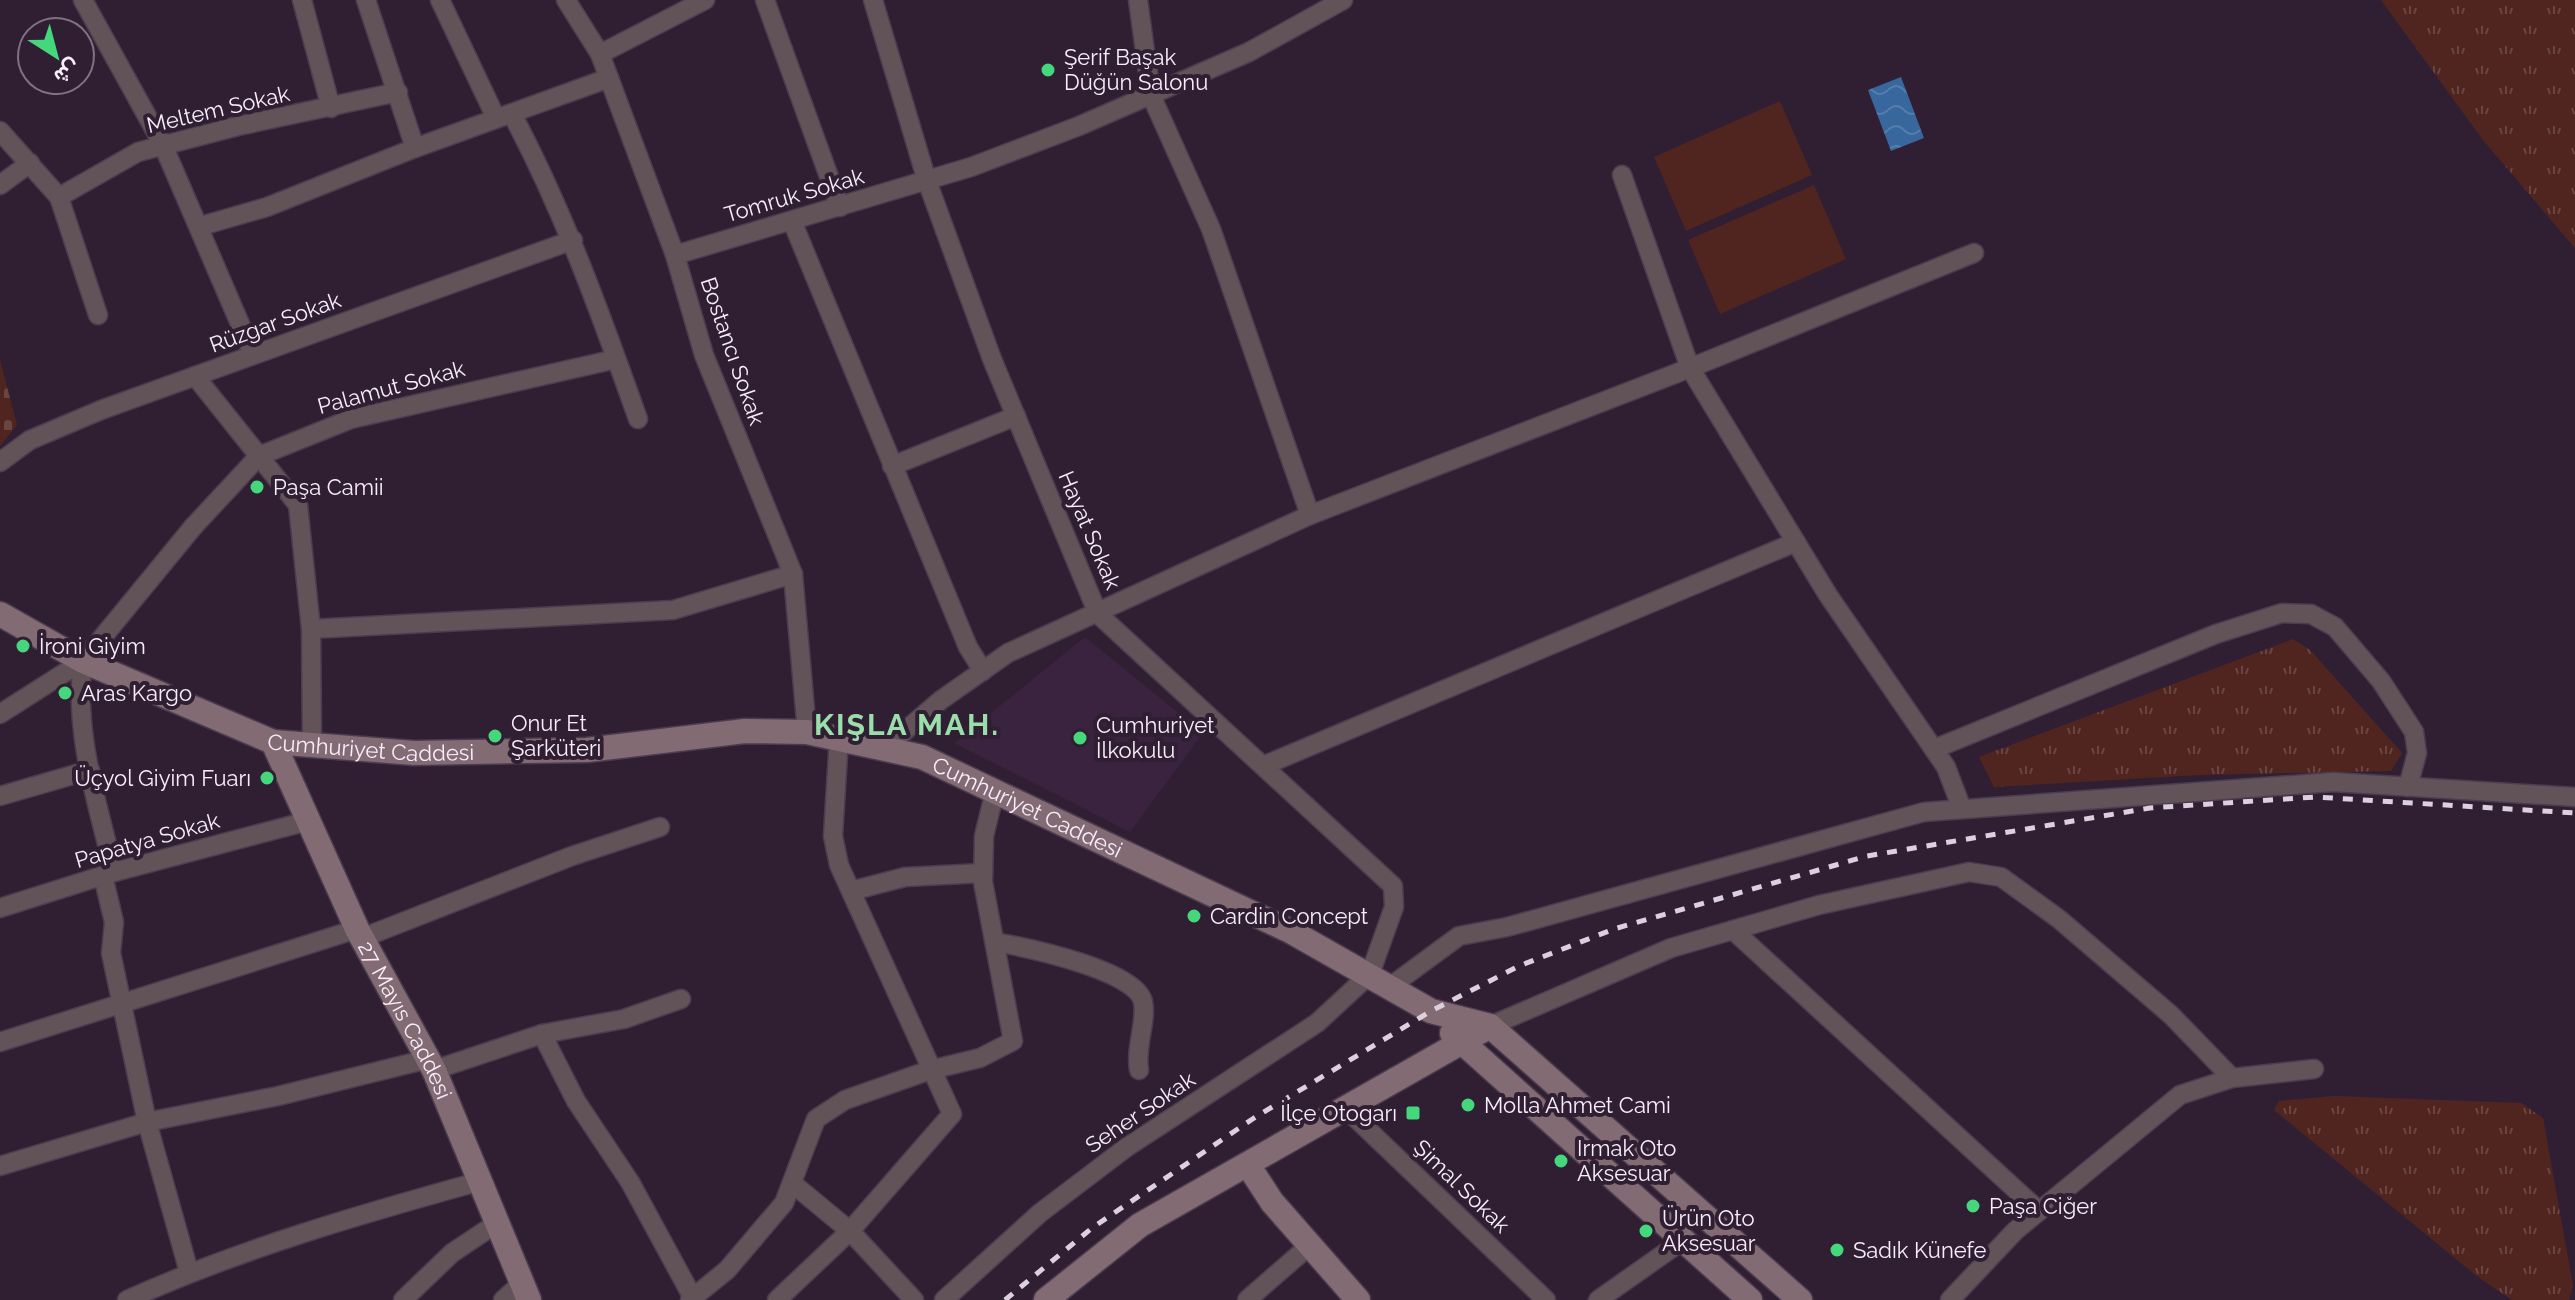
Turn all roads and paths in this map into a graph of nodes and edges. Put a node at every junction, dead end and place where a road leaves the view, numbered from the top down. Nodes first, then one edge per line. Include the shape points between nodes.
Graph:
1 (83, 0) edge
2 (302, 0) edge
3 (366, 0) edge
4 (440, 0) edge
5 (566, 0) edge
6 (705, 0) edge
7 (765, 0) edge
8 (873, 0) edge
9 (1138, 0) edge
10 (1343, 0) edge
11 (600, 54) junction
12 (609, 78) junction
13 (398, 92) junction
14 (1151, 95) junction
15 (331, 108) junction
16 (504, 116) junction
17 (0, 131) edge
18 (163, 145) junction
19 (415, 148) junction
20 (30, 163) junction
21 (1622, 175) dead end
22 (927, 181) junction
23 (0, 185) edge
24 (59, 197) junction
25 (840, 207) junction
26 (792, 221) junction
27 (201, 226) junction
28 (573, 240) junction
29 (1974, 253) dead end
30 (675, 255) junction
31 (98, 315) dead end
32 (253, 354) junction
33 (616, 359) junction
34 (1690, 368) junction
35 (195, 376) junction
36 (1016, 416) junction
37 (638, 419) dead end
38 (259, 456) junction
39 (0, 462) edge
40 (892, 466) junction
41 (1310, 515) junction
42 (1796, 542) junction
43 (793, 574) junction
44 (0, 614) edge
45 (1098, 614) junction
46 (311, 629) junction
47 (83, 661) junction
48 (983, 671) junction
49 (0, 714) edge
50 (807, 732) junction
51 (839, 737) junction
52 (273, 742) junction
53 (312, 743) junction
54 (885, 748) junction
55 (1934, 749) junction
56 (1265, 765) junction
57 (90, 770) junction
58 (2408, 787) junction
59 (995, 791) junction
60 (0, 796) edge
61 (2575, 797) edge
62 (1962, 809) junction
63 (308, 821) junction
64 (660, 827) dead end
65 (983, 873) junction
66 (108, 874) junction
67 (851, 891) junction
68 (0, 908) edge
69 (1733, 930) junction
70 (359, 933) junction
71 (995, 942) junction
72 (1380, 980) junction
73 (681, 999) dead end
74 (124, 1005) junction
75 (1431, 1011) junction
76 (1490, 1026) junction
77 (542, 1034) junction
78 (0, 1042) edge
79 (1463, 1044) junction
80 (431, 1064) junction
81 (2314, 1069) dead end
82 (930, 1070) junction
83 (1139, 1070) dead end
84 (2232, 1078) junction
85 (1344, 1107) junction
86 (147, 1122) junction
87 (1248, 1165) junction
88 (0, 1166) edge
89 (481, 1181) junction
90 (792, 1183) junction
91 (2039, 1211) junction
92 (497, 1223) junction
93 (850, 1231) junction
94 (1682, 1241) junction
95 (1310, 1245) junction
96 (189, 1272) junction
97 (526, 1292) edge
98 (692, 1299) edge
99 (127, 1300) edge
100 (403, 1300) edge
101 (503, 1300) edge
102 (777, 1300) edge
103 (914, 1300) edge
104 (944, 1300) edge
105 (1046, 1300) edge
106 (1247, 1300) edge
107 (1358, 1300) edge
108 (1546, 1300) edge
109 (1598, 1300) edge
110 (1750, 1300) edge
111 (1800, 1300) edge
112 (1950, 1300) edge

1 - 18 street
2 - 15 street
3 - 13 street
4 - 16 street
5 - 11 street, Bostancı Sokak
6 - 11 street
7 - 25 street
8 - 22 street, Hayat Sokak
9 - 14 street
10 - 14 street, Tomruk Sokak via 1249,52
11 - 12 street, Bostancı Sokak
12 - 16 street
12 - 30 street, Bostancı Sokak
13 - 15 street, Meltem Sokak
13 - 19 street
14 - 22 street, Tomruk Sokak
14 - 41 street via 1211,229
15 - 18 street, Meltem Sokak
16 - 19 street
16 - 28 street via 550,185
17 - 20 street
18 - 24 street, Meltem Sokak via 138,152
18 - 27 street
19 - 27 street via 267,207
20 - 23 street
20 - 24 street
21 - 34 street
22 - 25 street, Tomruk Sokak
22 - 36 street, Hayat Sokak
24 - 31 street
25 - 26 street, Tomruk Sokak
26 - 30 street, Tomruk Sokak
26 - 40 street
27 - 32 street
28 - 32 street, Rüzgar Sokak
28 - 33 street
29 - 34 street
30 - 43 street, Bostancı Sokak via 704,355
32 - 35 street, Rüzgar Sokak
33 - 37 street
33 - 38 street, Palamut Sokak via 351,419
34 - 41 street
34 - 42 street
35 - 38 street
35 - 39 street, Rüzgar Sokak via 30,440
36 - 40 street
36 - 45 street, Hayat Sokak
38 - 46 street via 298,505
38 - 47 street, Palamut Sokak
40 - 48 street
41 - 45 street
42 - 55 street
42 - 56 street
43 - 46 street via 673,610
43 - 50 street, Bostancı Sokak
44 - 47 main road, Cumhuriyet Caddesi
45 - 48 street via 1008,653
45 - 56 street, Hayat Sokak
46 - 53 street
47 - 49 street, Palamut Sokak
47 - 52 main road, Cumhuriyet Caddesi
47 - 57 street via 79,690
48 - 54 street
50 - 51 main road, Cumhuriyet Caddesi
50 - 53 main road, Cumhuriyet Caddesi via 745,731 587,750 414,753
51 - 54 main road, Cumhuriyet Caddesi
51 - 67 street via 833,836
52 - 53 main road, Cumhuriyet Caddesi
52 - 63 main road, 27 Mayıs Caddesi
54 - 59 main road, Cumhuriyet Caddesi via 922,757
55 - 58 street via 2216,634 2282,613 2311,614 2335,627 2381,681 2414,732 2417,753
55 - 62 street
56 - 72 street, Hayat Sokak via 1393,886
57 - 60 street
57 - 66 street
58 - 61 street, Seher Sokak
58 - 62 street, Seher Sokak via 2333,782
59 - 65 street via 984,836
59 - 72 main road, Cumhuriyet Caddesi via 1292,932
62 - 72 street, Seher Sokak via 1924,812 1459,936
63 - 66 street, Papatya Sokak
63 - 70 main road, 27 Mayıs Caddesi
64 - 70 street
65 - 67 street via 905,877
65 - 71 street
66 - 68 street, Papatya Sokak
66 - 74 street via 114,922 111,953
67 - 82 street
69 - 76 street via 1671,948
69 - 84 street via 1969,872 2001,877 2171,1015
69 - 91 street
70 - 74 street
70 - 80 main road, 27 Mayıs Caddesi
71 - 82 street via 1013,1041 980,1058
71 - 83 street via 1039,949 1133,986 1143,1002
72 - 75 main road, Cumhuriyet Caddesi
72 - 104 street, Seher Sokak via 1127,1147 1040,1213
73 - 77 street via 624,1019
74 - 78 street
74 - 86 street
75 - 76 main road, Cumhuriyet Caddesi
75 - 79 main road
76 - 79 main road
76 - 111 main road, Cumhuriyet Caddesi
77 - 80 street
77 - 98 street
79 - 85 main road
79 - 94 main road
80 - 86 street
80 - 89 main road, 27 Mayıs Caddesi
81 - 84 street
82 - 90 street via 845,1100 816,1119
82 - 93 street via 952,1114
84 - 91 street via 2180,1095
85 - 87 main road
85 - 108 street, Şimal Sokak
86 - 88 street
86 - 96 street
87 - 95 main road
87 - 105 main road via 1140,1225
89 - 92 main road, 27 Mayıs Caddesi
89 - 96 street
90 - 93 street
90 - 98 street via 784,1203 727,1270
91 - 112 street
92 - 97 main road, 27 Mayıs Caddesi
92 - 100 street via 452,1253
93 - 102 street
93 - 103 street
94 - 109 street
94 - 110 main road
95 - 106 street
95 - 107 main road
96 - 99 street
97 - 101 street

